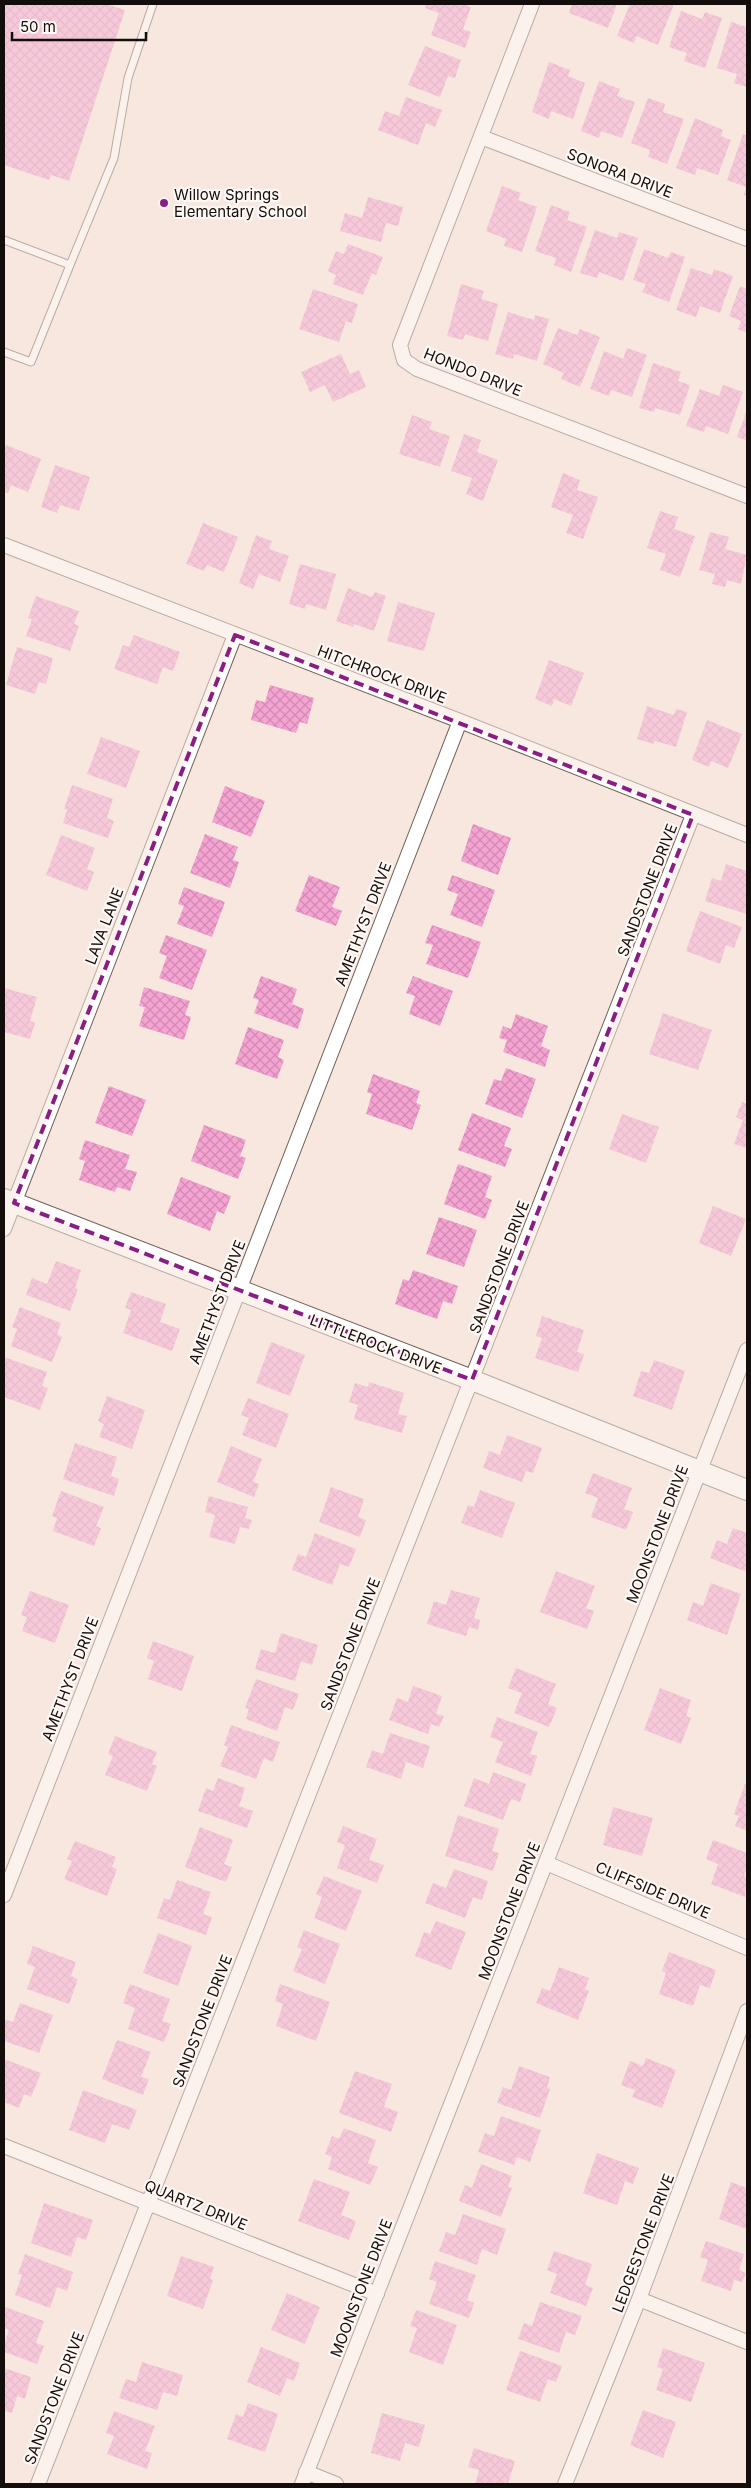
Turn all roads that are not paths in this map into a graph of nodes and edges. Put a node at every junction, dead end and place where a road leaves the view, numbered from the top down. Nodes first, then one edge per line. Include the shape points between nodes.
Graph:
1 (153, 4) edge
2 (532, 4) edge
3 (481, 137) junction
4 (747, 239) edge
5 (4, 240) edge
6 (70, 265) junction
7 (4, 352) edge
8 (747, 496) edge
9 (4, 545) edge
10 (235, 635) junction
11 (460, 721) junction
12 (694, 815) junction
13 (747, 835) edge
14 (9, 1201) edge
15 (4, 1229) edge
16 (238, 1291) junction
17 (747, 1350) edge
18 (472, 1380) junction
19 (700, 1472) junction
20 (747, 1490) edge
21 (546, 1863) junction
22 (4, 1894) edge
23 (747, 1948) edge
24 (747, 2011) edge
25 (4, 2146) edge
26 (148, 2203) junction
27 (376, 2294) junction
28 (640, 2299) junction
29 (747, 2342) edge
30 (304, 2478) edge
31 (38, 2484) edge
32 (336, 2484) edge
33 (565, 2484) edge

1 - 6 lane via 128,78 114,158
2 - 3 street, HONDO DRIVE
3 - 4 street, SONORA DRIVE
3 - 8 street, HONDO DRIVE via 400,345 404,360 417,369
5 - 6 lane
6 - 7 lane via 31,362
9 - 10 street, HITCHROCK DRIVE
10 - 11 street, HITCHROCK DRIVE
10 - 14 street, LAVA LANE
11 - 12 street, HITCHROCK DRIVE
11 - 16 street, AMETHYST DRIVE
12 - 13 street, HITCHROCK DRIVE
12 - 18 street, SANDSTONE DRIVE
14 - 15 street, LAVA LANE
14 - 16 street, LITTLEROCK DRIVE
16 - 18 street, LITTLEROCK DRIVE
16 - 22 street, AMETHYST DRIVE
17 - 19 street, MOONSTONE DRIVE
18 - 19 street, LITTLEROCK DRIVE
18 - 26 street, SANDSTONE DRIVE
19 - 20 street, LITTLEROCK DRIVE
19 - 21 street, MOONSTONE DRIVE
21 - 23 street, CLIFFSIDE DRIVE
21 - 27 street, MOONSTONE DRIVE
24 - 28 street, LEDGESTONE DRIVE
25 - 26 street, QUARTZ DRIVE
26 - 27 street, QUARTZ DRIVE
26 - 31 street, SANDSTONE DRIVE
27 - 30 street, MOONSTONE DRIVE
28 - 29 street
28 - 33 street, LEDGESTONE DRIVE
30 - 32 street

